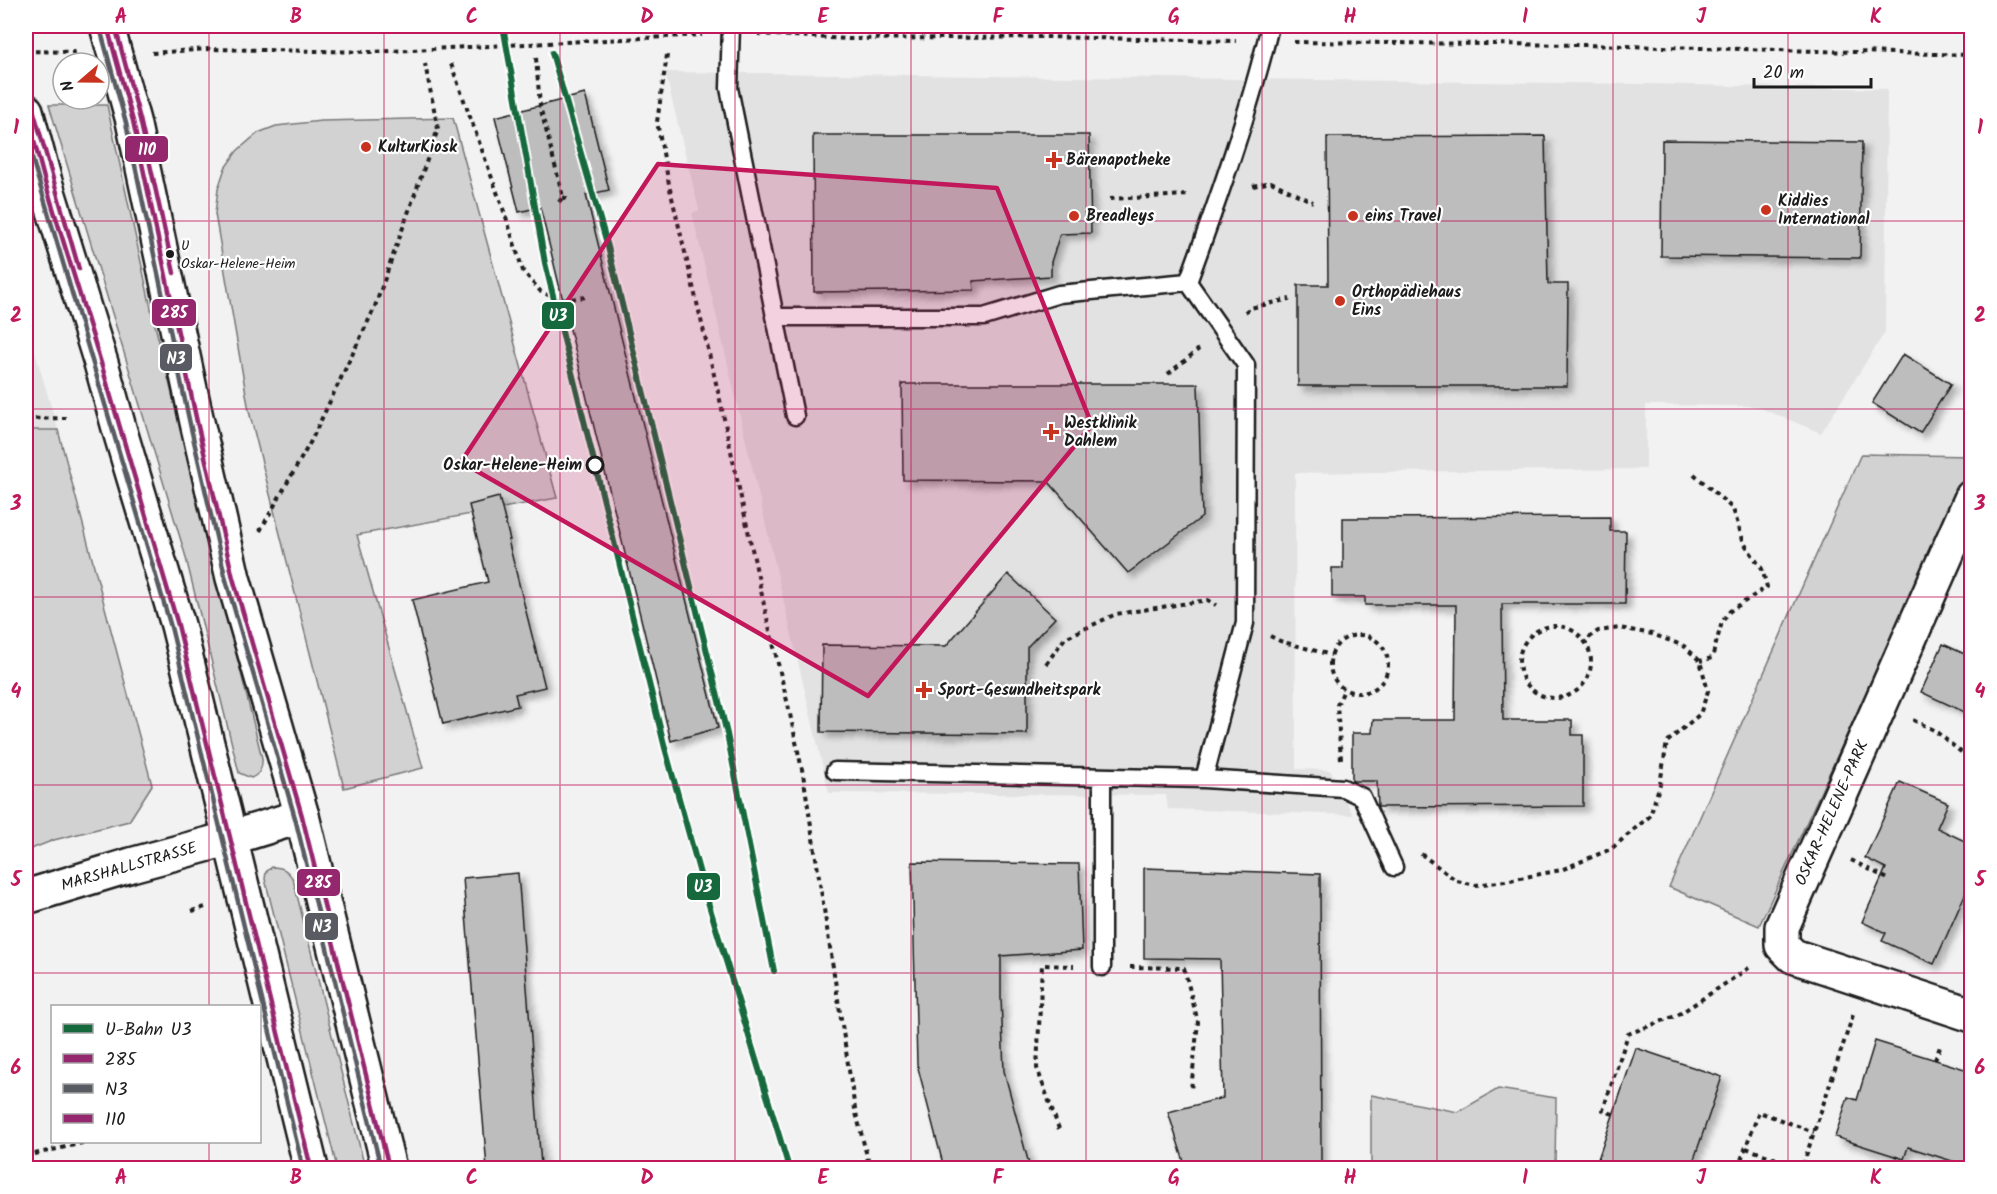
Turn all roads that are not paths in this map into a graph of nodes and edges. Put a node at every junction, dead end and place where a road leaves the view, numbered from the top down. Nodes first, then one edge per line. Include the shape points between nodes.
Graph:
1 (107, 26) edge
2 (731, 26) edge
3 (1268, 33) edge
4 (26, 111) edge
5 (1188, 282) junction
6 (774, 317) junction
7 (795, 416) dead end
8 (1971, 497) edge
9 (835, 771) dead end
10 (1102, 777) junction
11 (1204, 779) junction
12 (302, 816) junction
13 (231, 838) junction
14 (1394, 867) dead end
15 (26, 897) edge
16 (1102, 967) road end
17 (1971, 1015) edge
18 (311, 1168) edge
19 (389, 1168) edge

1 - 12 main road via 134,121 196,422 233,578
2 - 6 lane via 729,88
3 - 5 lane via 1221,193
4 - 13 main road via 178,625
5 - 6 lane via 1059,294 984,316
5 - 11 lane via 1246,365 1245,622
6 - 7 lane
8 - 17 main road, OSKAR-HELENE-PARK via 1782,927 1782,945 1793,957
9 - 10 lane
10 - 11 lane
10 - 16 lane
11 - 14 lane via 1343,788 1362,798
12 - 13 main road, MARSHALLSTRASSE
12 - 19 main road
13 - 15 main road, MARSHALLSTRASSE
13 - 18 main road

